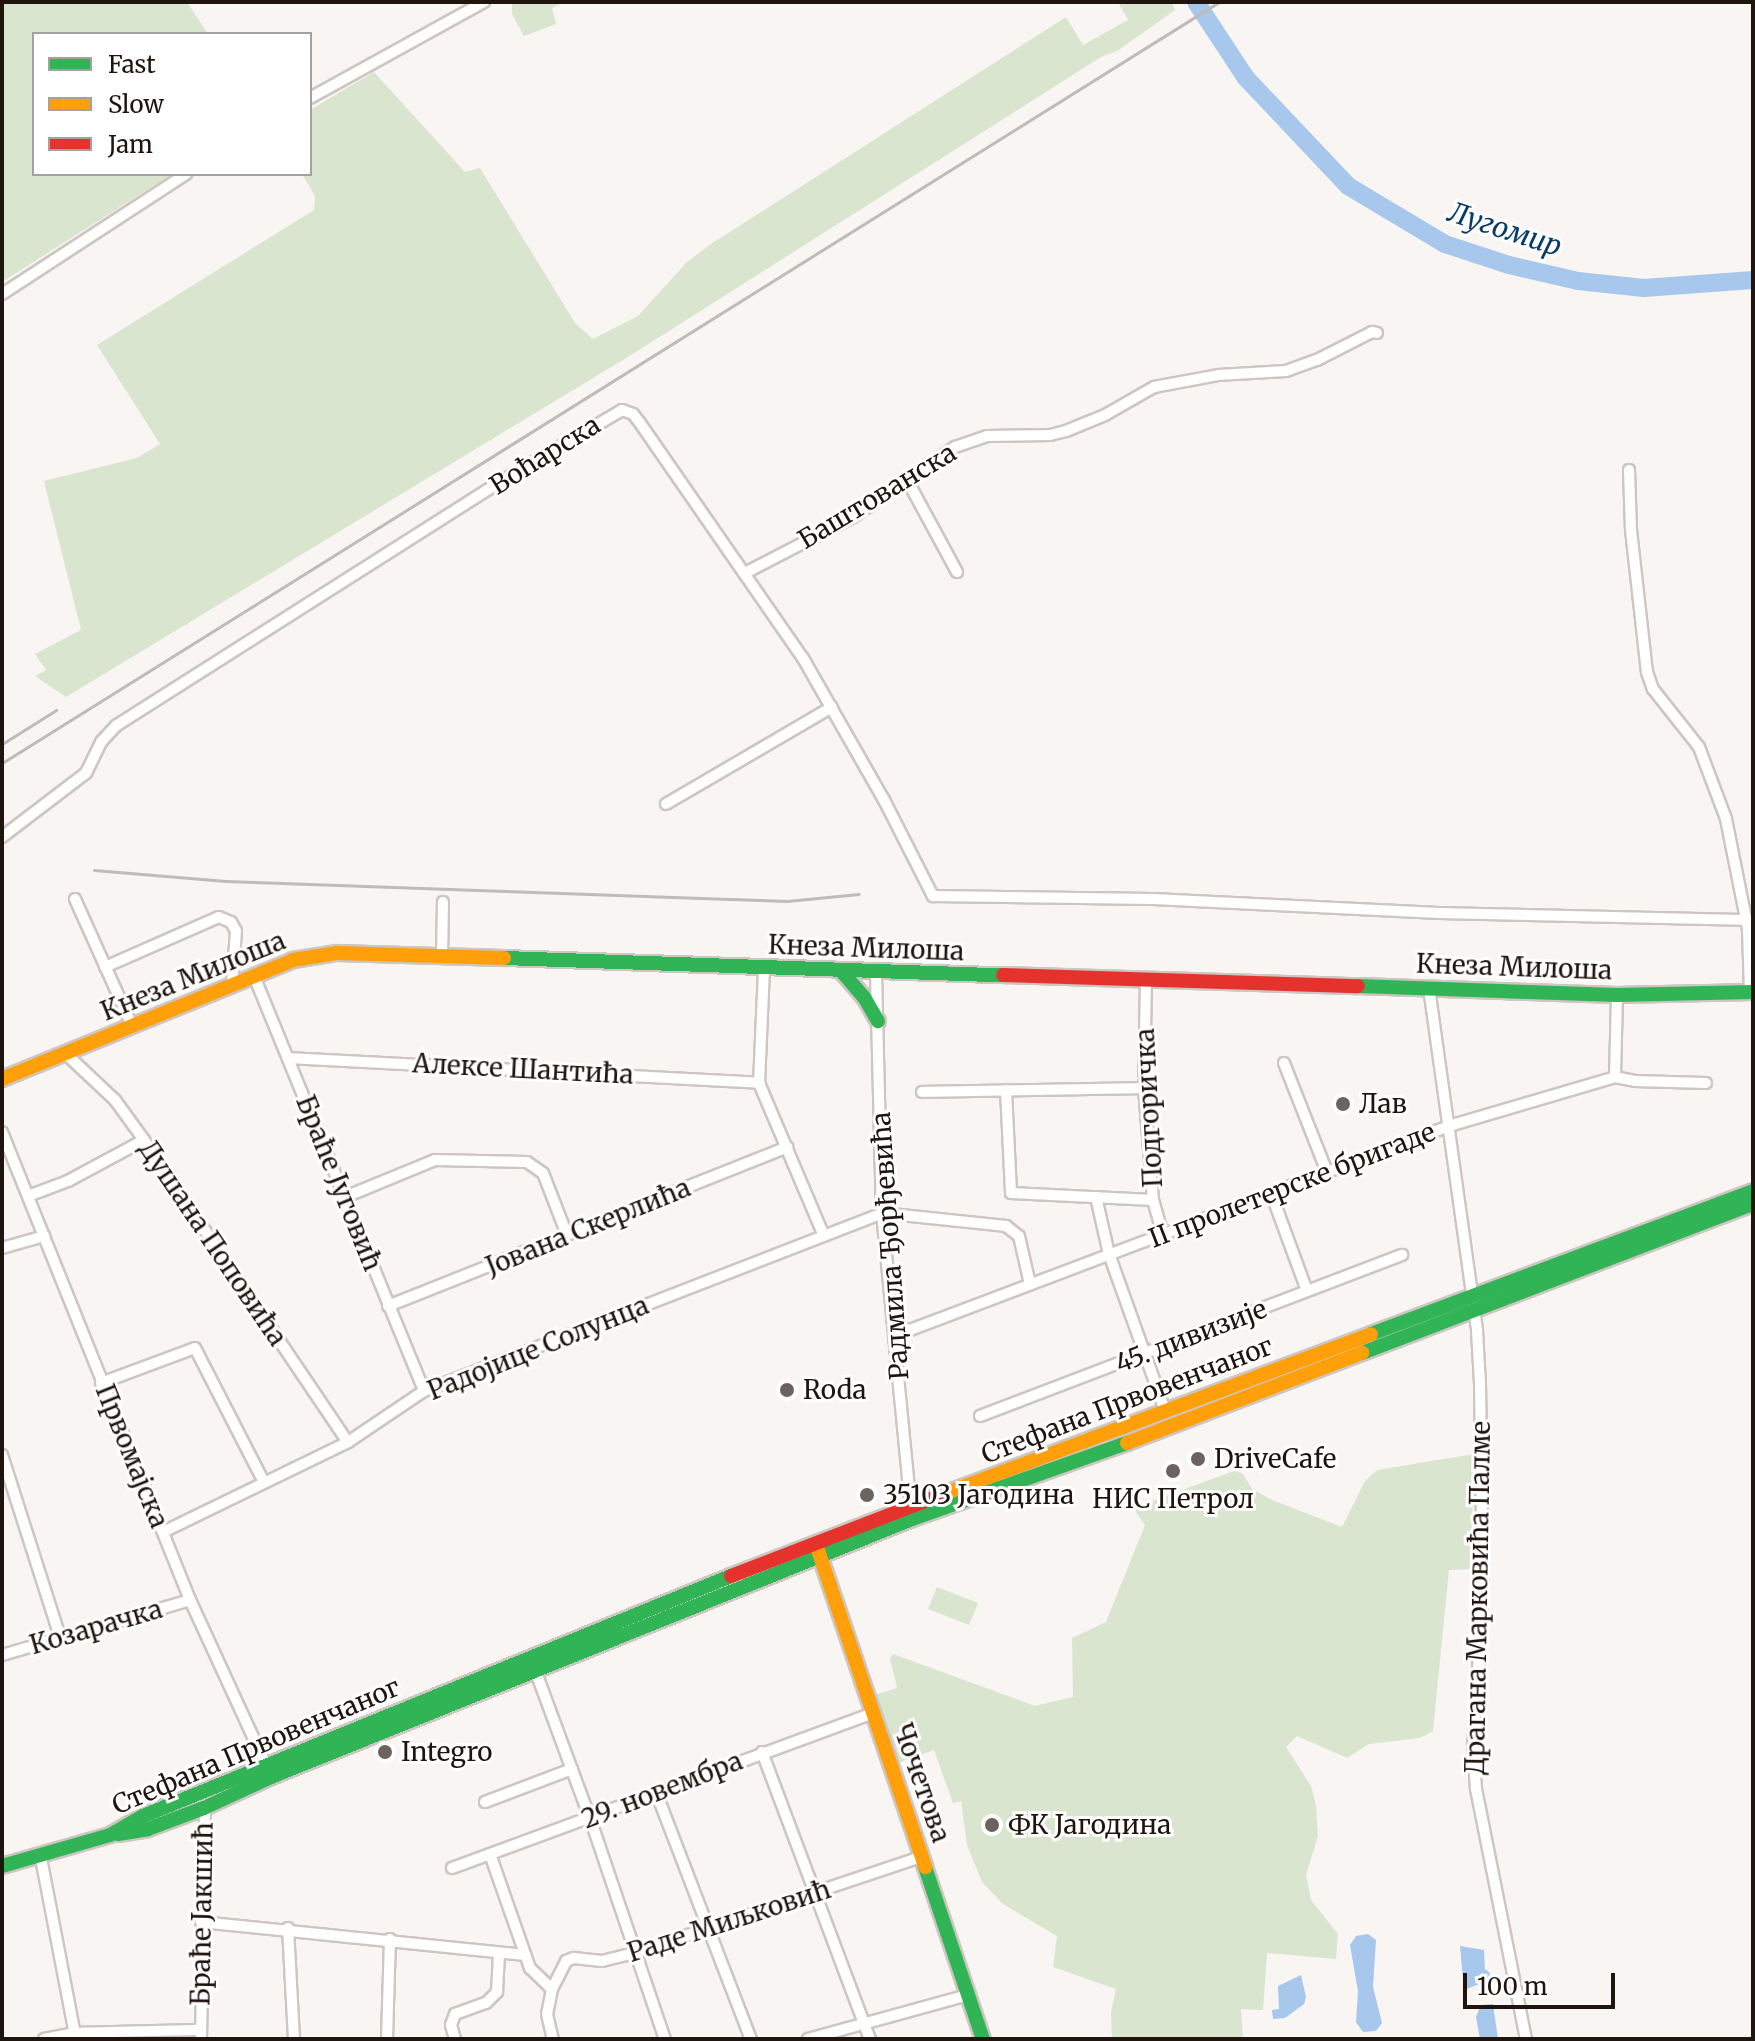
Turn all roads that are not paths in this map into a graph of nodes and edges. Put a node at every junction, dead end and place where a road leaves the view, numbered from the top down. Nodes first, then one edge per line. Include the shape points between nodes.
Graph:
1 (484, 2) edge
2 (312, 97) edge
3 (183, 176) edge
4 (2, 294) edge
5 (1377, 333) dead end
6 (1629, 470) dead end
7 (906, 478) junction
8 (957, 572) dead end
9 (745, 573) junction
10 (832, 707) junction
11 (666, 804) dead end
12 (2, 837) edge
13 (75, 899) dead end
14 (443, 902) dead end
15 (1749, 920) edge
16 (442, 958) junction
17 (105, 967) junction
18 (764, 969) junction
19 (842, 972) junction
20 (876, 973) junction
21 (254, 976) junction
22 (1146, 980) junction
23 (232, 984) junction
24 (1429, 988) junction
25 (1752, 992) edge
26 (1617, 995) junction
27 (878, 1021) junction
28 (132, 1026) junction
29 (66, 1054) junction
30 (288, 1058) junction
31 (1284, 1063) dead end
32 (1615, 1077) junction
33 (2, 1079) edge
34 (759, 1083) junction
35 (1706, 1083) dead end
36 (1144, 1088) junction
37 (1006, 1090) junction
38 (922, 1092) dead end
39 (1449, 1126) junction
40 (2, 1132) edge
41 (144, 1140) junction
42 (787, 1147) junction
43 (1327, 1172) junction
44 (1753, 1191) edge
45 (1271, 1193) junction
46 (28, 1196) junction
47 (345, 1197) junction
48 (1096, 1197) junction
49 (1153, 1200) junction
50 (1753, 1204) edge
51 (882, 1213) junction
52 (1163, 1234) junction
53 (567, 1235) junction
54 (44, 1236) junction
55 (824, 1236) junction
56 (2, 1248) edge
57 (1109, 1254) junction
58 (1402, 1255) dead end
59 (1030, 1284) junction
60 (1307, 1291) junction
61 (1472, 1302) junction
62 (388, 1306) junction
63 (895, 1327) junction
64 (1145, 1353) junction
65 (101, 1383) junction
66 (424, 1391) junction
67 (1212, 1400) junction
68 (1165, 1410) junction
69 (980, 1416) dead end
70 (348, 1442) junction
71 (2, 1455) edge
72 (264, 1482) junction
73 (911, 1513) junction
74 (163, 1532) junction
75 (817, 1550) junction
76 (190, 1600) junction
77 (60, 1637) junction
78 (2, 1655) edge
79 (530, 1656) junction
80 (536, 1673) junction
81 (873, 1713) junction
82 (762, 1752) junction
83 (572, 1769) junction
84 (268, 1772) junction
85 (208, 1790) junction
86 (656, 1792) junction
87 (485, 1802) dead end
88 (204, 1808) junction
89 (590, 1818) junction
90 (110, 1835) junction
91 (490, 1854) junction
92 (921, 1857) junction
93 (41, 1858) junction
94 (2, 1866) edge
95 (452, 1868) dead end
96 (815, 1894) junction
97 (201, 1922) junction
98 (288, 1928) junction
99 (709, 1930) junction
100 (390, 1939) junction
101 (637, 1952) junction
102 (499, 1953) junction
103 (525, 1955) junction
104 (552, 1989) junction
105 (968, 1995) junction
106 (865, 2026) junction
107 (201, 2035) edge
108 (76, 2036) edge
109 (44, 2039) edge
110 (294, 2039) edge
111 (387, 2039) edge
112 (455, 2039) edge
113 (553, 2039) edge
114 (665, 2039) edge
115 (751, 2039) edge
116 (808, 2039) edge
117 (870, 2039) edge
118 (983, 2039) edge
119 (1526, 2039) edge

1 - 2 street
3 - 4 street
5 - 7 street, Баштованска via 1286,371 1218,375 1154,387 1066,431 987,436 955,447
6 - 15 street via 1649,679 1708,763
7 - 8 street
7 - 9 street, Баштованска via 853,517
9 - 10 street, Воћарска
9 - 12 street, Воћарска via 633,414 610,414 117,725 101,742 86,773
10 - 11 street
10 - 15 street, Воћарска via 933,896
13 - 17 street
14 - 16 street
15 - 25 street
16 - 18 street, Кнеза Милоша
16 - 21 street, Кнеза Милоша via 318,955
17 - 23 street via 219,917 236,931
17 - 28 street
18 - 19 street, Кнеза Милоша
18 - 34 street
19 - 20 street, Кнеза Милоша
19 - 27 street
20 - 22 street, Кнеза Милоша
20 - 27 street, Радмила Ђорђевића
21 - 23 street, Кнеза Милоша
21 - 30 street, Браће Југовић
22 - 24 street, Кнеза Милоша
22 - 36 street, Подгоричка
23 - 28 street, Кнеза Милоша
24 - 26 street, Кнеза Милоша
24 - 39 street, Драгана Марковића Палме
25 - 26 street, Кнеза Милоша
26 - 32 street
27 - 51 street, Радмила Ђорђевића
28 - 29 street, Кнеза Милоша
29 - 33 street, Кнеза Милоша
29 - 41 street, Душана Поповића via 115,1100
30 - 34 street, Алексе Шантића
30 - 47 street, Браће Југовић
31 - 43 street
32 - 35 street
32 - 39 street, II пролетерске бригаде
34 - 42 street
36 - 37 street
36 - 49 street, Подгоричка
37 - 38 street
37 - 48 street via 1011,1193
39 - 43 street, II пролетерске бригаде
39 - 61 street, Драгана Марковића Палме
40 - 46 street, Првомајска
41 - 46 street
41 - 70 street, Душана Поповића
42 - 53 street, Јована Скерлића
42 - 55 street
43 - 45 street, II пролетерске бригаде
44 - 61 street, Стефана Првовенчаног
45 - 52 street, II пролетерске бригаде
45 - 60 street
46 - 54 street, Првомајска
47 - 53 street via 435,1160 527,1162 543,1173
47 - 62 street, Браће Југовић
48 - 49 street
48 - 57 street
49 - 52 street, Подгоричка
50 - 61 street, Стефана Првовенчаног
51 - 55 street, Радојице Солунца
51 - 59 street via 1006,1226 1019,1236
51 - 63 street, Радмила Ђорђевића
52 - 57 street, II пролетерске бригаде
53 - 62 street, Јована Скерлића
54 - 56 street
54 - 65 street, Првомајска
55 - 66 street, Радојице Солунца
57 - 59 street, II пролетерске бригаде
57 - 64 street
58 - 60 street, 45. дивизије
59 - 63 street, II пролетерске бригаде via 910,1330
60 - 64 street, 45. дивизије
61 - 67 street, Стефана Првовенчаног
61 - 119 street, Драгана Марковића Палме via 1480,1383 1483,1593 1473,1747 1483,1831
62 - 66 street, Браће Југовић
63 - 73 street, Радмила Ђорђевића
64 - 68 street
64 - 69 street, 45. дивизије
65 - 72 street via 195,1348
65 - 74 street, Првомајска
66 - 70 street, Радојице Солунца
67 - 68 street, Стефана Првовенчаног
67 - 73 street, Стефана Првовенчаног via 1091,1457
68 - 73 street, Стефана Првовенчаног
70 - 72 street, Радојице Солунца
71 - 77 street
72 - 74 street, Радојице Солунца
73 - 75 street, Стефана Првовенчаног
74 - 76 street, Првомајска
75 - 79 street, Стефана Првовенчаног
75 - 80 street, Стефана Првовенчаног
75 - 81 street, Чочетова
76 - 77 street, Козарачка
76 - 84 street, Првомајска
77 - 78 street, Козарачка
79 - 80 street
79 - 84 street, Стефана Првовенчаног
80 - 83 street
80 - 84 street, Стефана Првовенчаног
81 - 82 street, 29. новембра
81 - 92 street, Чочетова
82 - 86 street, 29. новембра
82 - 96 street
83 - 87 street
83 - 89 street
84 - 85 street, Стефана Првовенчаног
84 - 88 street, Стефана Првовенчаног
85 - 88 street, Браће Јакшић
85 - 90 street, Стефана Првовенчаног
86 - 89 street, 29. новембра
86 - 99 street
88 - 90 street, Стефана Првовенчаног via 148,1829
88 - 97 street, Браће Јакшић
89 - 91 street, 29. новембра
89 - 101 street
90 - 93 street
91 - 95 street, 29. новембра
91 - 103 street
92 - 96 street, Раде Миљковић
92 - 105 street, Чочетова
93 - 94 street
93 - 108 street
96 - 99 street, Раде Миљковић
96 - 106 street
97 - 98 street
97 - 107 street, Браће Јакшић
98 - 100 street
98 - 110 street
99 - 101 street, Раде Миљковић
99 - 115 street
100 - 102 street
100 - 111 street
101 - 104 street, Раде Миљковић via 602,1961 566,1961
101 - 114 street
102 - 103 street
102 - 112 street via 493,2000 455,2014
103 - 104 street via 539,1980
104 - 113 street via 547,2014
105 - 106 street
105 - 118 street, Чочетова
106 - 116 street
106 - 117 street
107 - 108 street
108 - 109 street

